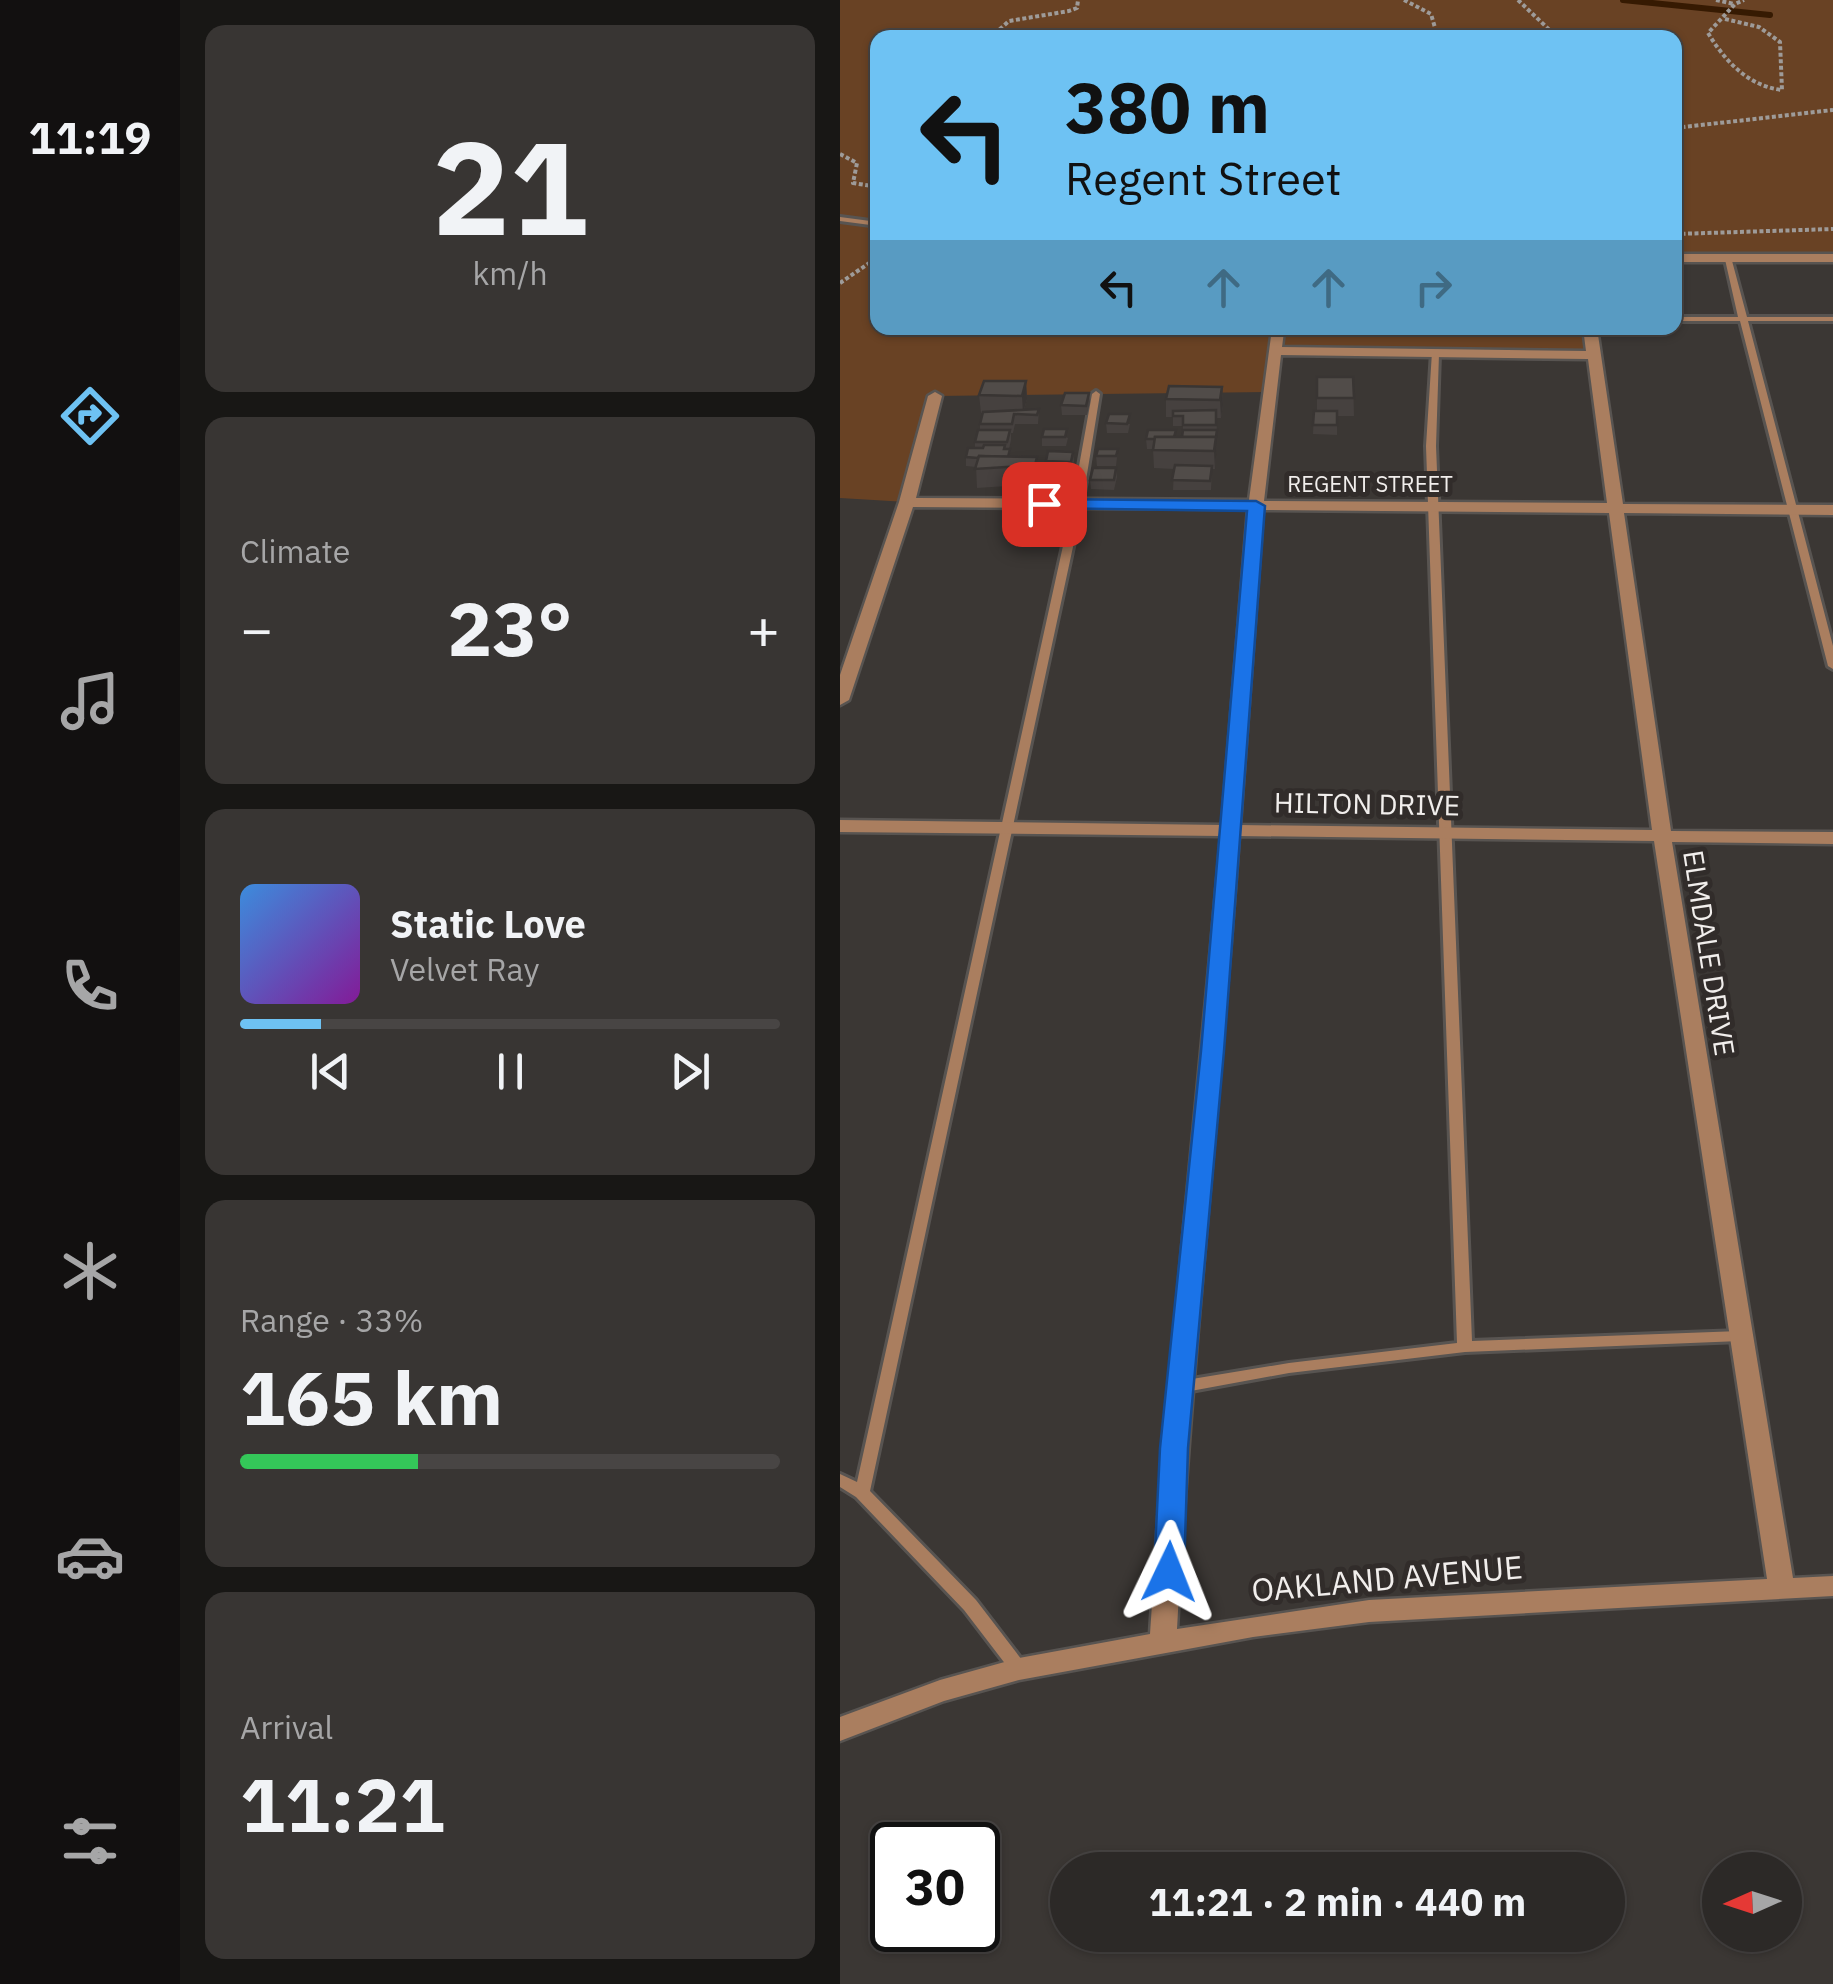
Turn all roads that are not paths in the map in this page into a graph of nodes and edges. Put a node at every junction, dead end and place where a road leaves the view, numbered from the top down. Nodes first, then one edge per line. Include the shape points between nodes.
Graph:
1 (840, 220) edge
2 (870, 223) edge
3 (1727, 257) junction
4 (1682, 258) edge
5 (1833, 258) edge
6 (1682, 319) edge
7 (1743, 319) junction
8 (1833, 320) edge
9 (1591, 335) edge
10 (1277, 337) edge
11 (1435, 354) junction
12 (1595, 355) junction
13 (1096, 394) dead end
14 (935, 396) dead end
15 (907, 502) junction
16 (1077, 504) junction
17 (1256, 506) junction
18 (1435, 507) junction
19 (1618, 507) junction
20 (1792, 510) junction
21 (1833, 510) edge
22 (1833, 666) edge
23 (840, 700) edge
24 (840, 826) edge
25 (1007, 828) junction
26 (1230, 829) junction
27 (1445, 832) junction
28 (1662, 834) junction
29 (1833, 838) edge
30 (1740, 1336) junction
31 (1465, 1347) junction
32 (1180, 1387) junction
33 (840, 1480) edge
34 (862, 1493) junction
35 (1781, 1586) junction
36 (1833, 1586) edge
37 (1163, 1640) junction
38 (1019, 1669) junction
39 (840, 1729) edge

1 - 2 lane
3 - 4 street
3 - 5 street
3 - 7 lane
6 - 7 lane
7 - 8 lane
7 - 20 lane
9 - 12 street, ELMDALE DRIVE
10 - 11 street
10 - 17 street
11 - 12 street
11 - 18 lane
12 - 19 street, ELMDALE DRIVE
13 - 16 lane
14 - 15 street
15 - 16 street, REGENT STREET
15 - 23 street
16 - 17 street, REGENT STREET
16 - 25 lane
17 - 18 street, REGENT STREET
17 - 26 street
18 - 19 street, REGENT STREET
18 - 27 lane
19 - 20 street, REGENT STREET
19 - 28 street, ELMDALE DRIVE
20 - 21 street, REGENT STREET
20 - 22 lane
24 - 25 street, HILTON DRIVE
25 - 26 street, HILTON DRIVE
25 - 34 lane
26 - 27 street, HILTON DRIVE
26 - 32 street
27 - 28 street, HILTON DRIVE
27 - 31 lane
28 - 29 street, HILTON DRIVE
28 - 30 street, ELMDALE DRIVE
30 - 31 lane
30 - 35 street, ELMDALE DRIVE
31 - 32 lane
32 - 37 street
33 - 34 lane
34 - 38 lane via 970,1605
35 - 36 street, OAKLAND AVENUE
35 - 37 street, OAKLAND AVENUE via 1369,1611
37 - 38 street, OAKLAND AVENUE
38 - 39 street, OAKLAND AVENUE via 940,1690

